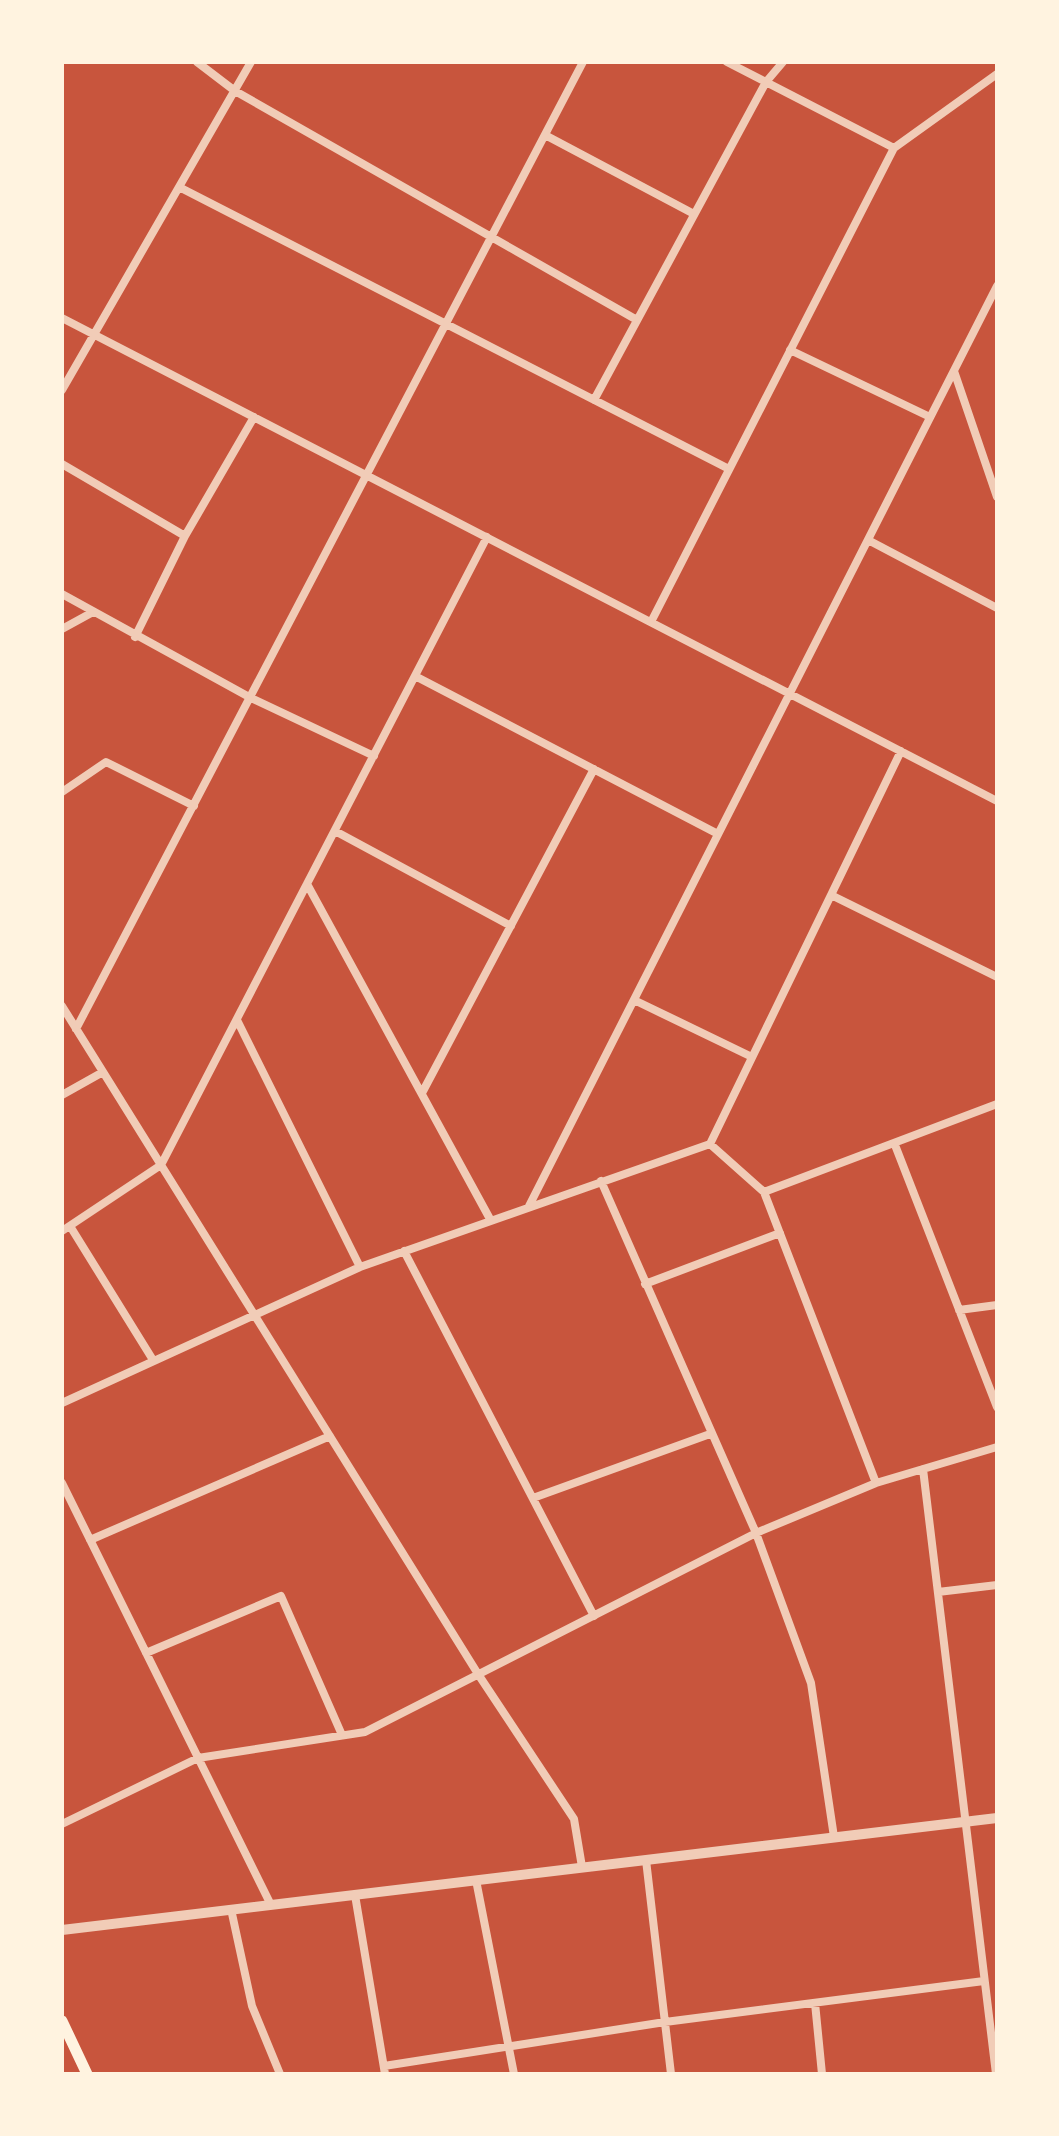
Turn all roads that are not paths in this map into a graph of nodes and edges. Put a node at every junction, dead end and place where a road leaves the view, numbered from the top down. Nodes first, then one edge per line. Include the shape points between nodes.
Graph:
1 (197, 62) edge
2 (251, 62) edge
3 (583, 62) edge
4 (727, 62) edge
5 (783, 62) edge
6 (997, 74) edge
7 (766, 82) junction
8 (235, 91) junction
9 (545, 135) junction
10 (894, 148) junction
11 (179, 187) junction
12 (694, 214) junction
13 (492, 237) junction
14 (997, 286) edge
15 (62, 318) edge
16 (637, 320) junction
17 (446, 324) junction
18 (94, 335) junction
19 (790, 350) junction
20 (954, 371) junction
21 (62, 390) edge
22 (594, 400) junction
23 (254, 417) junction
24 (930, 417) junction
25 (62, 464) edge
26 (729, 469) junction
27 (367, 475) junction
28 (997, 497) edge
29 (185, 536) junction
30 (487, 537) junction
31 (868, 540) junction
32 (62, 594) edge
33 (997, 608) edge
34 (93, 612) junction
35 (651, 622) junction
36 (62, 629) edge
37 (135, 637) junction
38 (415, 676) junction
39 (790, 694) junction
40 (251, 698) junction
41 (901, 751) junction
42 (374, 756) junction
43 (594, 769) junction
44 (62, 792) edge
45 (997, 801) edge
46 (194, 806) junction
47 (335, 831) junction
48 (718, 834) junction
49 (307, 884) junction
50 (831, 895) junction
51 (511, 926) junction
52 (997, 977) edge
53 (634, 1000) junction
54 (62, 1006) edge
55 (237, 1020) junction
56 (76, 1029) junction
57 (752, 1057) junction
58 (103, 1072) junction
59 (422, 1093) junction
60 (62, 1095) edge
61 (997, 1104) edge
62 (710, 1144) junction
63 (895, 1145) junction
64 (161, 1165) junction
65 (601, 1181) junction
66 (764, 1192) junction
67 (529, 1206) junction
68 (490, 1219) junction
69 (66, 1228) edge
70 (780, 1233) junction
71 (404, 1251) junction
72 (360, 1267) junction
73 (645, 1284) junction
74 (997, 1305) edge
75 (959, 1310) junction
76 (253, 1313) junction
77 (153, 1360) junction
78 (62, 1403) edge
79 (997, 1407) edge
80 (710, 1434) junction
81 (330, 1436) junction
82 (997, 1447) edge
83 (923, 1469) junction
84 (62, 1483) edge
85 (876, 1483) junction
86 (533, 1498) junction
87 (756, 1533) junction
88 (90, 1540) junction
89 (997, 1585) edge
90 (938, 1592) junction
91 (594, 1616) junction
92 (146, 1653) junction
93 (478, 1674) junction
94 (342, 1735) junction
95 (198, 1758) junction
96 (997, 1818) edge
97 (965, 1822) junction
98 (62, 1824) edge
99 (834, 1837) junction
100 (646, 1860) junction
101 (582, 1867) junction
102 (476, 1880) junction
103 (355, 1895) junction
104 (271, 1905) junction
105 (231, 1909) junction
106 (62, 1930) edge
107 (984, 1981) junction
108 (815, 2003) junction
109 (62, 2021) edge
110 (665, 2022) junction
111 (510, 2049) junction
112 (385, 2070) edge
113 (87, 2074) edge
114 (280, 2074) edge
115 (514, 2074) edge
116 (671, 2074) edge
117 (822, 2074) edge
118 (996, 2074) edge

1 - 8 street
2 - 8 street
3 - 9 street
4 - 7 street
5 - 7 street
6 - 10 street
7 - 10 street
7 - 12 street
8 - 11 street
8 - 13 street
9 - 12 street
9 - 13 street
10 - 19 street
11 - 17 street
11 - 18 street
12 - 16 street
13 - 16 street
13 - 17 street
14 - 20 street
15 - 18 street
16 - 22 street
17 - 22 street
17 - 27 street
18 - 21 street
18 - 23 street
19 - 24 street
19 - 26 street
20 - 24 street
20 - 28 street
22 - 26 street
23 - 27 street
23 - 29 street
24 - 31 street
25 - 29 street
26 - 35 street
27 - 30 street
27 - 40 street
29 - 37 street
30 - 35 street
30 - 38 street
31 - 33 street
31 - 39 street
32 - 34 street
34 - 36 street
34 - 37 street
35 - 39 street
37 - 40 street
38 - 42 street
38 - 43 street
39 - 41 street
39 - 48 street
40 - 42 street
40 - 46 street
41 - 45 street
41 - 50 street
42 - 47 street
43 - 48 street
43 - 51 street
44 - 46 street via 106,762
46 - 56 street
47 - 49 street
47 - 51 street
48 - 53 street
49 - 55 street
49 - 59 street
50 - 52 street
50 - 57 street
51 - 59 street
53 - 57 street
53 - 67 street
54 - 56 street
55 - 64 street
55 - 72 street
56 - 58 street
57 - 62 street
58 - 60 street
58 - 64 street
59 - 68 street
61 - 63 street
62 - 65 street
62 - 66 street
63 - 66 street
63 - 75 street
64 - 69 street
64 - 76 street
65 - 67 street
65 - 73 street
66 - 70 street
67 - 68 street
68 - 71 street
69 - 77 street
70 - 73 street
70 - 85 street
71 - 72 street
71 - 86 street
72 - 76 street
73 - 80 street
74 - 75 street
75 - 79 street
76 - 77 street
76 - 81 street
77 - 78 street
80 - 86 street
80 - 87 street
81 - 88 street
81 - 93 street
82 - 83 street
83 - 85 street
83 - 90 street
84 - 88 street
85 - 87 street
86 - 91 street
87 - 91 street
87 - 99 street via 811,1683
88 - 92 street
89 - 90 street
90 - 97 street
91 - 93 street
92 - 94 street via 281,1596
92 - 95 street
93 - 94 street via 365,1732
93 - 101 street via 574,1819
94 - 95 street
95 - 98 street
95 - 104 street
96 - 97 street
97 - 99 street
97 - 107 street
99 - 100 street
100 - 101 street
100 - 110 street
101 - 102 street
102 - 103 street
102 - 111 street
103 - 104 street
103 - 112 street
104 - 105 street
105 - 106 street
105 - 114 street via 252,2006
107 - 108 street
107 - 118 street
108 - 110 street
108 - 117 street
109 - 113 main road
110 - 111 street
110 - 116 street
111 - 112 street
111 - 115 street

